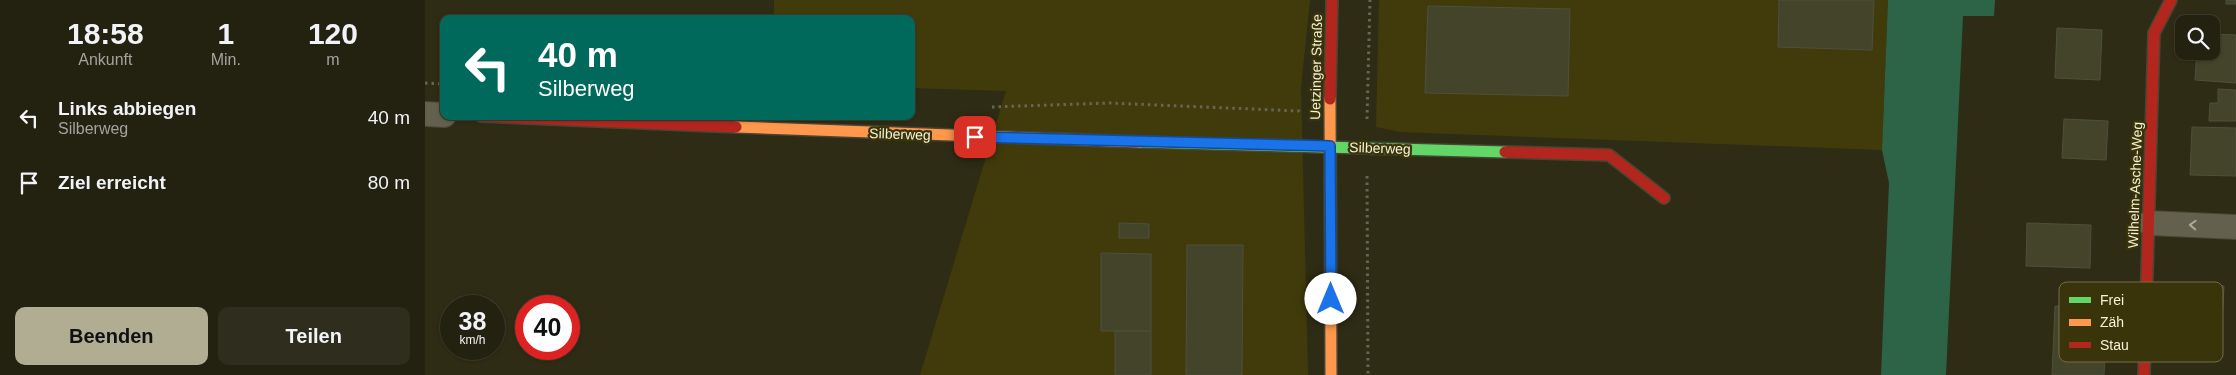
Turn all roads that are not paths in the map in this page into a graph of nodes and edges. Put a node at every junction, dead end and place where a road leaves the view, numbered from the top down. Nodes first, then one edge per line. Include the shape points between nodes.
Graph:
1 (1332, 0) edge
2 (2171, 0) edge
3 (425, 114) edge
4 (440, 115) edge
5 (574, 120) edge
6 (1330, 146) junction
7 (1665, 198) dead end
8 (2149, 224) junction
9 (2236, 226) edge
10 (2147, 282) edge
11 (2144, 362) edge
12 (1331, 375) edge
13 (2144, 375) edge

1 - 6 street, Uetzinger Straße
2 - 8 street, Wilhelm-Asche-Weg via 2154,34
3 - 4 street
5 - 6 street, Silberweg via 1014,139
6 - 7 street, Silberweg via 1609,155
6 - 12 street, Uetzinger Straße
9 -> 8 street
8 - 10 street, Wilhelm-Asche-Weg
11 - 13 street, Wilhelm-Asche-Weg

